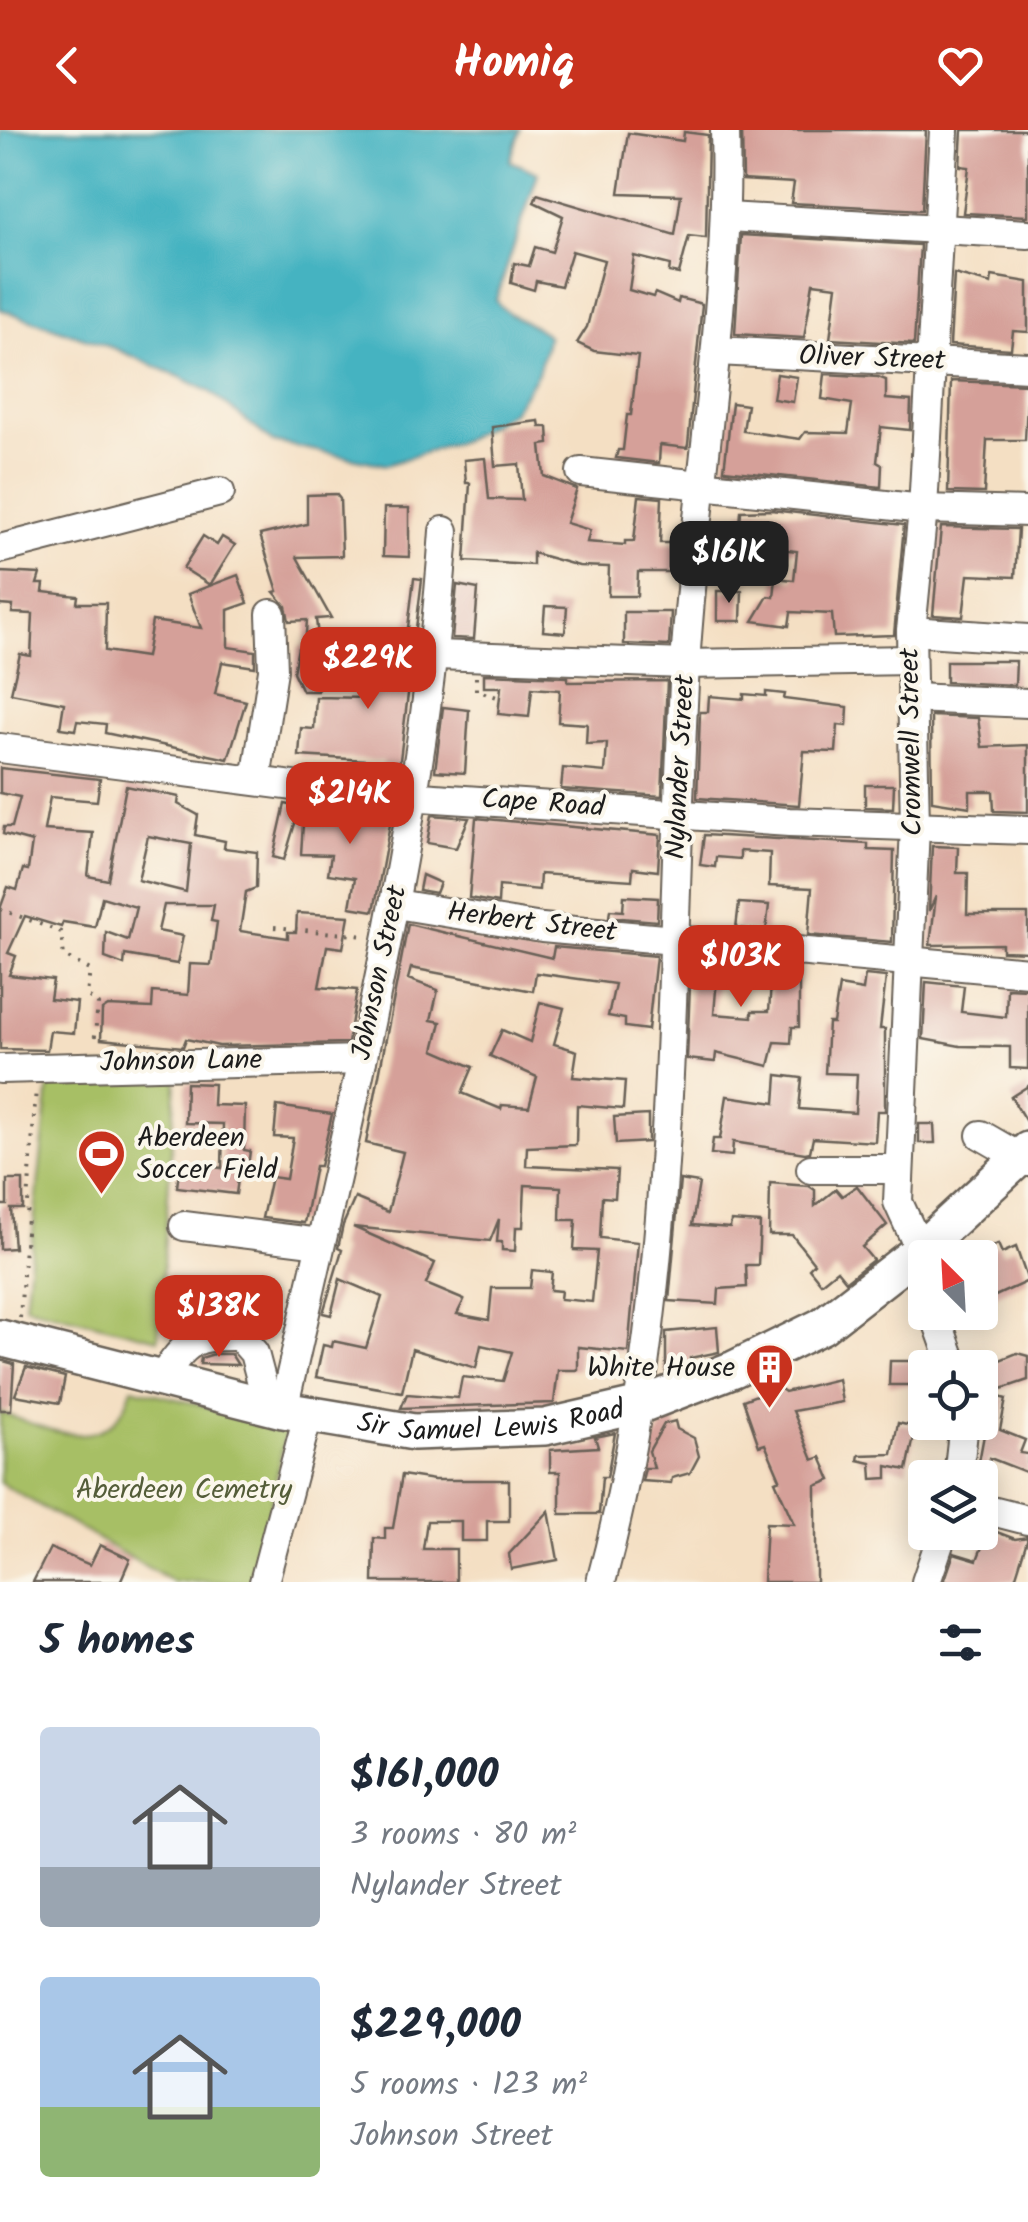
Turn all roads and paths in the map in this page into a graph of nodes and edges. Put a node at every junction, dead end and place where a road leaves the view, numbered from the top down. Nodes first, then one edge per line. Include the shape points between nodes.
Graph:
1 (725, 130) edge
2 (944, 130) edge
3 (727, 216) junction
4 (939, 228) junction
5 (1028, 234) edge
6 (717, 351) junction
7 (932, 360) junction
8 (1028, 367) edge
9 (580, 472) dead end
10 (699, 488) junction
11 (220, 492) dead end
12 (922, 509) junction
13 (1028, 512) edge
14 (444, 531) dead end
15 (0, 549) edge
16 (270, 614) dead end
17 (911, 631) junction
18 (1028, 639) edge
19 (436, 655) junction
20 (477, 657) junction
21 (911, 660) junction
22 (686, 664) junction
23 (496, 697) dead end
24 (912, 698) junction
25 (1028, 703) edge
26 (0, 748) edge
27 (256, 780) junction
28 (414, 795) junction
29 (679, 815) junction
30 (914, 826) junction
31 (1028, 830) edge
32 (396, 904) junction
33 (0, 909) edge
34 (274, 927) dead end
35 (672, 939) junction
36 (388, 940) junction
37 (907, 964) junction
38 (1028, 972) edge
39 (362, 1060) junction
40 (93, 1064) junction
41 (38, 1067) junction
42 (0, 1069) edge
43 (981, 1135) dead end
44 (1026, 1156) edge
45 (810, 1169) dead end
46 (900, 1169) junction
47 (184, 1226) dead end
48 (910, 1240) edge
49 (943, 1240) edge
50 (320, 1243) junction
51 (908, 1271) edge
52 (10, 1340) edge
53 (161, 1379) junction
54 (641, 1405) junction
55 (286, 1410) junction
56 (998, 1513) edge
57 (1027, 1520) edge
58 (937, 1550) edge
59 (264, 1582) edge
60 (601, 1582) edge
61 (926, 1582) edge

1 - 3 street, Nylander Street
2 - 4 street, Cromwell Street
3 - 4 street
3 - 6 street, Nylander Street
4 - 5 street
4 - 7 street, Cromwell Street
6 - 7 street, Oliver Street
6 - 10 street, Nylander Street
7 - 8 street, Oliver Street
7 - 12 street, Cromwell Street
9 - 10 street
10 - 12 street
10 - 22 street, Nylander Street
11 - 15 street
12 - 13 street
12 - 17 street, Cromwell Street
14 - 19 street, Johnson Street
16 - 27 street via 272,670
17 - 18 street
17 - 21 street, Cromwell Street
19 - 20 street
19 - 28 street, Johnson Street
20 - 22 street
20 - 23 path via 476,690
21 - 22 street
21 - 24 street, Cromwell Street
22 - 29 street, Nylander Street
24 - 25 street
24 - 30 street, Cromwell Street
26 - 27 street, Cape Road
27 - 28 street, Cape Road
28 - 29 street, Cape Road
28 - 32 street, Johnson Street
29 - 30 street, Cape Road
29 - 35 street, Nylander Street
30 - 31 street, Cape Road
30 - 37 street, Cromwell Street
32 - 35 street, Herbert Street via 500,923
32 - 36 street, Johnson Street
33 - 40 path via 61,932 64,956 90,970 87,995 98,1004
34 - 36 path
35 - 37 street, Herbert Street
35 - 54 street, Nylander Street
36 - 39 street, Johnson Street
37 - 38 street, Herbert Street
37 - 46 street, Cromwell Street
39 - 40 street, Johnson Lane
39 - 50 street, Johnson Street
40 - 41 street, Johnson Lane
41 - 42 street, Johnson Lane
41 - 52 path
43 - 44 street
44 - 49 main road, Sir Samuel Lewis Road
45 - 46 street
46 - 48 street, Cromwell Street via 898,1206
47 - 50 street
50 - 55 street, Johnson Street
51 - 54 main road, Sir Samuel Lewis Road via 822,1326 734,1370
52 - 53 main road, Sir Samuel Lewis Road
53 - 55 main road, Sir Samuel Lewis Road
53 - 55 street via 183,1347 200,1337 239,1336
54 - 55 main road, Sir Samuel Lewis Road via 545,1427 466,1433 414,1432
54 - 60 street, Nylander Street
55 - 59 street, Johnson Street
56 - 57 street
58 - 61 street

